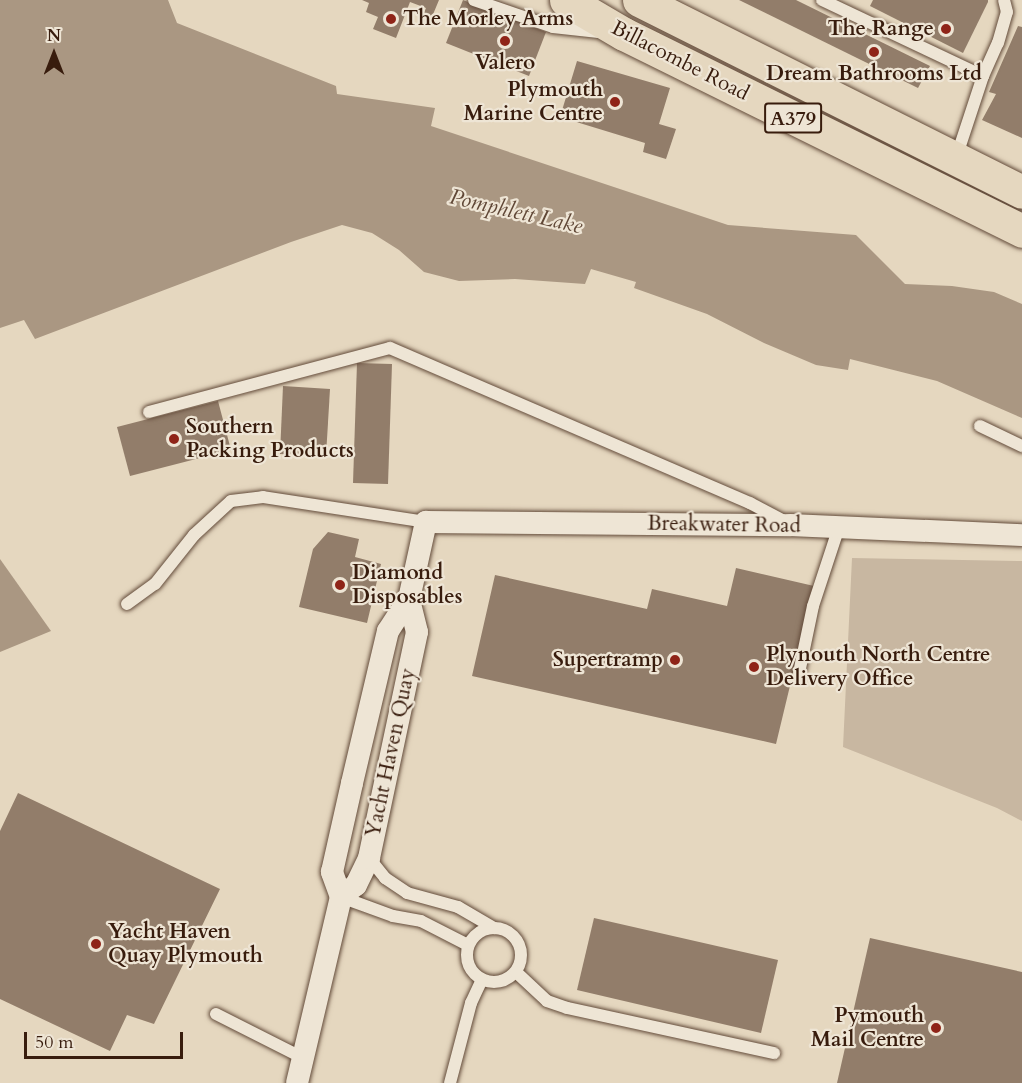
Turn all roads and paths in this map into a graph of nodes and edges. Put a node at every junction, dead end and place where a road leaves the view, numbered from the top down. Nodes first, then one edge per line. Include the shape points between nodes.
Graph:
1 (474, 0) edge
2 (566, 0) edge
3 (822, 0) edge
4 (1004, 0) edge
5 (643, 1) edge
6 (624, 34) junction
7 (983, 76) junction
8 (956, 158) junction
9 (1022, 192) edge
10 (966, 204) junction
11 (1022, 231) edge
12 (149, 412) dead end
13 (980, 426) dead end
14 (1022, 446) edge
15 (426, 522) junction
16 (790, 525) junction
17 (839, 527) junction
18 (1022, 535) edge
19 (409, 599) junction
20 (127, 604) dead end
21 (799, 673) dead end
22 (369, 858) junction
23 (341, 897) junction
24 (494, 928) junction
25 (468, 945) junction
26 (516, 972) junction
27 (482, 979) junction
28 (216, 1014) dead end
29 (774, 1053) dead end
30 (303, 1058) junction
31 (297, 1083) edge
32 (450, 1083) edge

1 - 6 lane via 553,27
2 - 6 main road, Billacombe Road / A379
3 - 7 lane
4 - 7 lane via 1007,12
5 - 8 main road, Billacombe Road / A379
6 - 10 main road, Billacombe Road / A379
7 - 8 lane
8 - 9 main road, Billacombe Road / A379
8 - 10 main road
10 - 11 main road, Billacombe Road / A379
12 - 16 lane via 390,348 750,502
13 - 14 lane
15 - 16 street, Breakwater Road
15 - 19 street, Yacht Haven Quay
15 - 20 lane via 263,497 231,501 194,536 155,584
16 - 17 street, Breakwater Road
17 - 18 street, Breakwater Road
17 - 21 lane via 813,606
19 - 22 street, Yacht Haven Quay via 417,632
19 - 23 street, Yacht Haven Quay via 387,631 332,872
22 - 23 street, Yacht Haven Quay via 356,885
22 - 24 lane via 385,878 407,892 458,907
23 - 25 lane via 393,916 421,921
23 - 30 street, Yacht Haven Quay
24 - 25 lane via 478,932
24 - 26 lane via 510,933 519,945 521,961
25 - 27 lane via 467,961
26 - 27 lane via 498,982
26 - 29 lane via 547,1001 567,1008
27 - 32 lane via 471,1003
28 - 30 lane
30 - 31 street, Yacht Haven Quay

